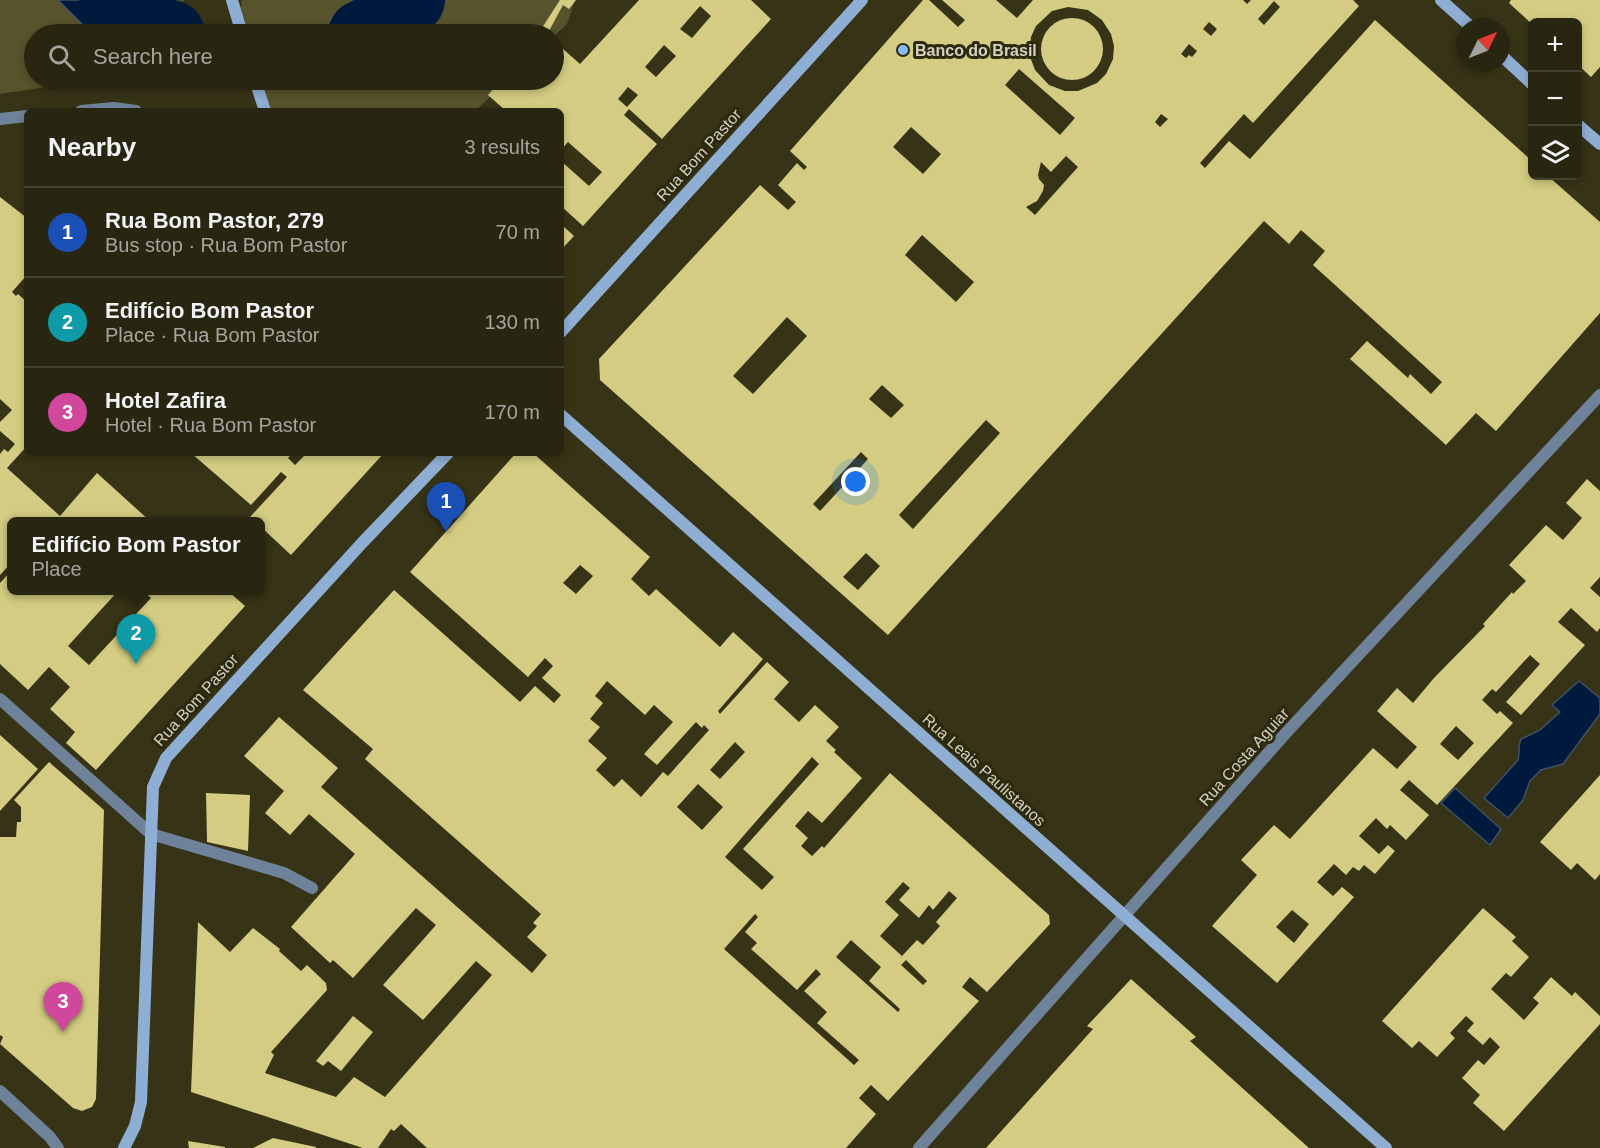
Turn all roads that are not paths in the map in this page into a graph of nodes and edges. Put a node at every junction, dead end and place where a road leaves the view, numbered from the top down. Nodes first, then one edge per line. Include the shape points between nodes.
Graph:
1 (862, 0) edge
2 (1441, 0) edge
3 (233, 1) edge
4 (1461, 18) edge
5 (239, 24) edge
6 (1510, 63) edge
7 (1528, 79) edge
8 (258, 90) edge
9 (263, 108) edge
10 (24, 117) edge
11 (0, 119) edge
12 (1579, 126) edge
13 (1600, 144) edge
14 (564, 329) edge
15 (1600, 394) edge
16 (564, 418) edge
17 (445, 456) edge
18 (0, 699) edge
19 (151, 834) junction
20 (312, 888) dead end
21 (1125, 917) junction
22 (0, 1091) edge
23 (58, 1148) edge
24 (124, 1148) edge
25 (919, 1148) edge
26 (1386, 1148) edge

1 - 14 main road, Rua Bom Pastor
2 - 4 main road
3 - 5 main road
6 - 7 main road
8 - 9 main road
10 - 11 street
12 - 13 main road
15 - 21 street, Rua Costa Aguiar via 1286,734
16 - 21 main road, Rua Leais Paulistanos
17 - 19 main road, Rua Bom Pastor via 165,758 153,787
18 - 19 street
19 - 20 street via 284,873
19 - 24 main road, Rua Bom Pastor via 141,1101
21 - 25 street, Rua Costa Aguiar
21 - 26 main road, Rua Leais Paulistanos
22 - 23 street

